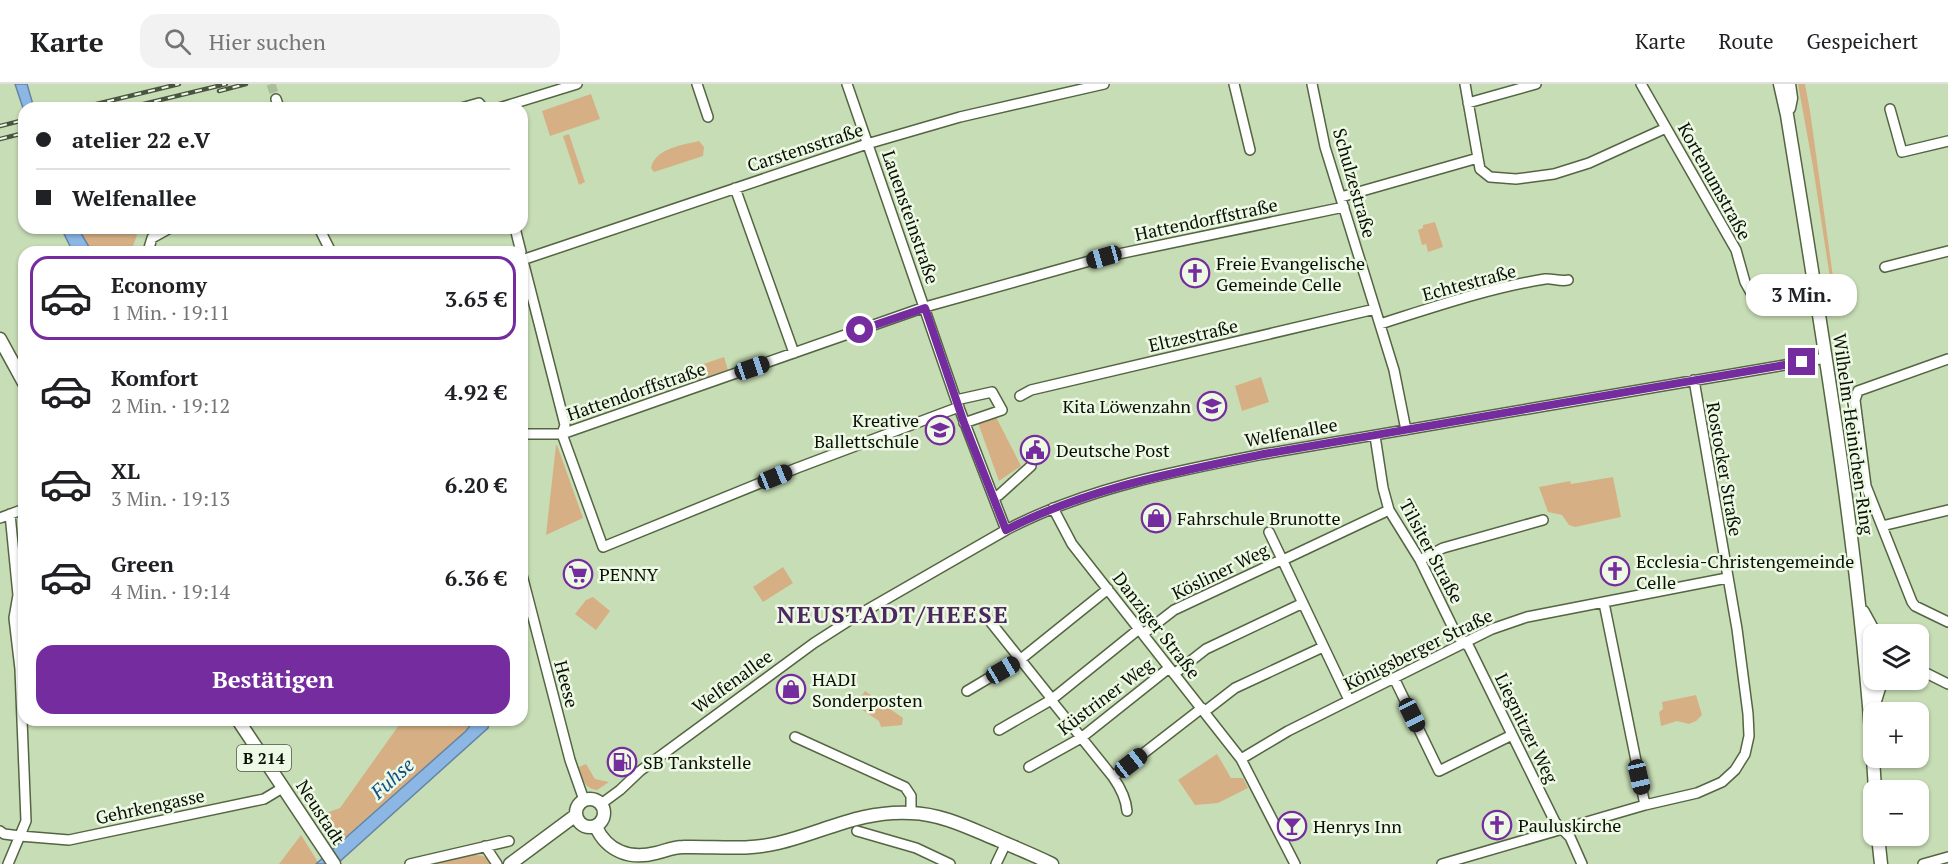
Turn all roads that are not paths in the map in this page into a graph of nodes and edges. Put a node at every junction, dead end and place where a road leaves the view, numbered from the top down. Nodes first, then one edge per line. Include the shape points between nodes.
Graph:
1 (577, 84) edge
2 (697, 84) edge
3 (847, 84) edge
4 (1104, 84) edge
5 (1234, 84) edge
6 (1312, 84) edge
7 (1465, 84) edge
8 (1536, 84) edge
9 (1641, 84) edge
10 (1780, 84) edge
11 (1789, 84) edge
12 (518, 102) edge
13 (1468, 102) junction
14 (1890, 109) dead end
15 (1787, 115) junction
16 (708, 117) dead end
17 (1666, 128) junction
18 (1948, 141) edge
19 (867, 144) junction
20 (1250, 150) dead end
21 (1478, 158) junction
22 (735, 188) junction
23 (1341, 197) junction
24 (1344, 207) junction
25 (159, 234) edge
26 (150, 246) edge
27 (1948, 251) edge
28 (528, 257) edge
29 (1885, 267) dead end
30 (1568, 280) dead end
31 (528, 282) edge
32 (1754, 298) dead end
33 (925, 308) junction
34 (1375, 309) junction
35 (1380, 324) junction
36 (0, 339) edge
37 (794, 353) junction
38 (4, 356) edge
39 (1826, 358) junction
40 (1948, 359) edge
41 (18, 375) edge
42 (1694, 380) junction
43 (1020, 396) dead end
44 (957, 404) junction
45 (964, 423) junction
46 (1406, 430) junction
47 (528, 434) edge
48 (562, 434) junction
49 (1375, 436) junction
50 (1031, 466) dead end
51 (994, 497) junction
52 (1053, 508) junction
53 (1389, 510) junction
54 (1948, 510) edge
55 (5, 516) edge
56 (1543, 520) dead end
57 (1882, 526) junction
58 (1006, 530) junction
59 (1269, 532) dead end
60 (1283, 559) junction
61 (1420, 560) junction
62 (1727, 578) junction
63 (1108, 590) junction
64 (18, 595) edge
65 (18, 595) edge
66 (1858, 596) junction
67 (528, 598) edge
68 (1304, 603) junction
69 (1604, 603) junction
70 (989, 620) dead end
71 (1948, 622) edge
72 (1869, 624) edge
73 (1863, 625) edge
74 (1141, 632) junction
75 (1464, 642) junction
76 (18, 643) edge
77 (1323, 647) junction
78 (1021, 659) junction
79 (1172, 671) junction
80 (1929, 675) edge
81 (1394, 678) junction
82 (1948, 684) edge
83 (967, 691) dead end
84 (1052, 700) junction
85 (1349, 700) junction
86 (1203, 710) junction
87 (24, 726) edge
88 (242, 726) edge
89 (999, 730) dead end
90 (1512, 735) junction
91 (795, 737) dead end
92 (1081, 738) junction
93 (1241, 759) junction
94 (1029, 767) dead end
95 (1113, 777) junction
96 (284, 788) junction
97 (584, 800) junction
98 (602, 804) junction
99 (1645, 805) junction
100 (1127, 811) dead end
101 (911, 813) junction
102 (578, 820) junction
103 (596, 826) junction
104 (1562, 829) junction
105 (0, 831) edge
106 (857, 831) dead end
107 (20, 836) junction
108 (509, 841) dead end
109 (1006, 843) junction
110 (485, 846) junction
111 (1879, 846) edge
112 (1948, 857) edge
113 (8, 864) edge
114 (334, 864) edge
115 (410, 864) edge
116 (497, 864) edge
117 (510, 864) edge
118 (521, 864) edge
119 (950, 864) edge
120 (996, 864) edge
121 (1052, 864) edge
122 (1295, 864) edge
123 (1442, 864) edge
124 (1582, 864) edge
125 (1881, 864) edge
126 (1923, 864) edge

1 - 12 street
2 - 16 street
3 - 19 street, Lauensteinstraße
4 - 19 street, Carstensstraße
5 - 20 street
6 - 23 street, Schulzestraße via 1325,147
7 - 13 street
8 - 13 street
9 - 17 street, Kortenumstraße
10 - 15 main road, Wilhelm-Heinichen-Ring
11 - 15 main road
13 - 21 street
14 - 18 street via 1902,152
15 - 39 main road, Wilhelm-Heinichen-Ring
17 - 21 street via 1572,169 1535,177 1490,177 1480,169
17 - 32 street, Kortenumstraße via 1736,250
19 - 22 street, Carstensstraße
19 - 33 street, Lauensteinstraße
21 - 23 street
22 - 28 street, Carstensstraße
22 - 37 street
23 - 24 street, Schulzestraße
24 - 33 street, Hattendorffstraße via 1104,257
24 - 34 street, Schulzestraße
25 - 26 street via 152,238
27 - 29 street
30 - 35 street, Echtestraße via 1548,279 1504,288
31 - 48 street via 565,425
33 - 37 street, Hattendorffstraße
33 - 44 street, Lauensteinstraße
34 - 35 street, Schulzestraße
34 - 43 street, Eltzestraße via 1031,390
35 - 46 street, Schulzestraße
36 - 38 main road
37 - 48 street, Hattendorffstraße
38 - 41 main road
39 - 42 street, Welfenallee
39 - 66 main road, Wilhelm-Heinichen-Ring
40 - 57 street via 1858,392 1855,400 1866,486
42 - 46 street, Welfenallee
42 - 62 street, Rostocker Straße
44 - 45 street, Lauensteinstraße
44 - 45 street via 992,392 1005,407
44 - 48 street via 603,547
45 - 51 street, Lauensteinstraße
46 - 49 street, Welfenallee
47 - 48 street
49 - 52 street, Welfenallee via 1185,470 1100,491
49 - 53 street, Tilsiter Straße
50 - 51 street
51 - 58 street, Lauensteinstraße
52 - 58 street, Welfenallee
52 - 63 street, Danziger Straße via 1072,544
53 - 60 street, Kösliner Weg
53 - 61 street, Tilsiter Straße
54 - 57 street
55 - 64 street
56 - 61 street via 1443,548
57 - 71 street via 1912,602
58 - 98 street, Welfenallee via 814,643 640,771
59 - 60 street
60 - 68 street
60 - 74 street, Kösliner Weg via 1174,610
61 - 75 street, Tilsiter Straße via 1457,636
62 - 69 street, Königsberger Straße
62 - 99 street, Rostocker Straße via 1748,714 1749,736 1744,754 1722,782 1697,793
63 - 74 street, Danziger Straße
63 - 78 street
65 - 76 street via 14,618
66 - 72 main road
66 - 73 main road, Wilhelm-Heinichen-Ring
67 - 97 street, Heese
68 - 77 street
68 - 79 street, Küstriner Weg via 1206,649
69 - 75 street, Königsberger Straße via 1527,617
69 - 99 street
70 - 78 street
74 - 79 street, Danziger Straße
74 - 84 street, Kösliner Weg
75 - 81 street, Königsberger Straße
75 - 90 street, Liegnitzer Weg
77 - 85 street
77 - 86 street via 1235,688
78 - 83 street
78 - 84 street
79 - 86 street, Danziger Straße
79 - 92 street, Küstriner Weg
80 - 82 street
81 - 85 street, Königsberger Straße
81 - 90 street via 1439,771
84 - 89 street, Kösliner Weg
84 - 92 street
85 - 93 street, Königsberger Straße
86 - 93 street, Danziger Straße
86 - 95 street
87 - 107 street via 26,821
88 - 96 main road, Neustadt / B 214
90 - 104 street, Liegnitzer Weg
91 - 101 street via 905,787
92 - 94 street, Küstriner Weg
92 - 95 street
93 - 122 street, Danziger Straße
95 - 100 street
96 - 107 street, Gehrkengasse via 264,800 69,840
96 - 114 main road, Neustadt / B 214
97 - 98 main road
97 - 102 main road via 577,806
98 - 103 main road via 604,816
99 - 104 street, Rostocker Straße
101 - 103 main road via 869,814 755,847 682,847 644,855 622,854 610,848
101 - 109 main road via 952,820
102 - 103 main road via 588,828
102 - 117 main road
102 - 118 main road
104 - 123 street, Rostocker Straße
104 - 124 street
105 - 107 street, Gehrkengasse
106 - 119 street via 916,848
107 - 113 street
108 - 110 street
109 - 120 street
109 - 121 main road
110 - 115 street
110 - 116 street
111 - 125 main road
112 - 126 street

